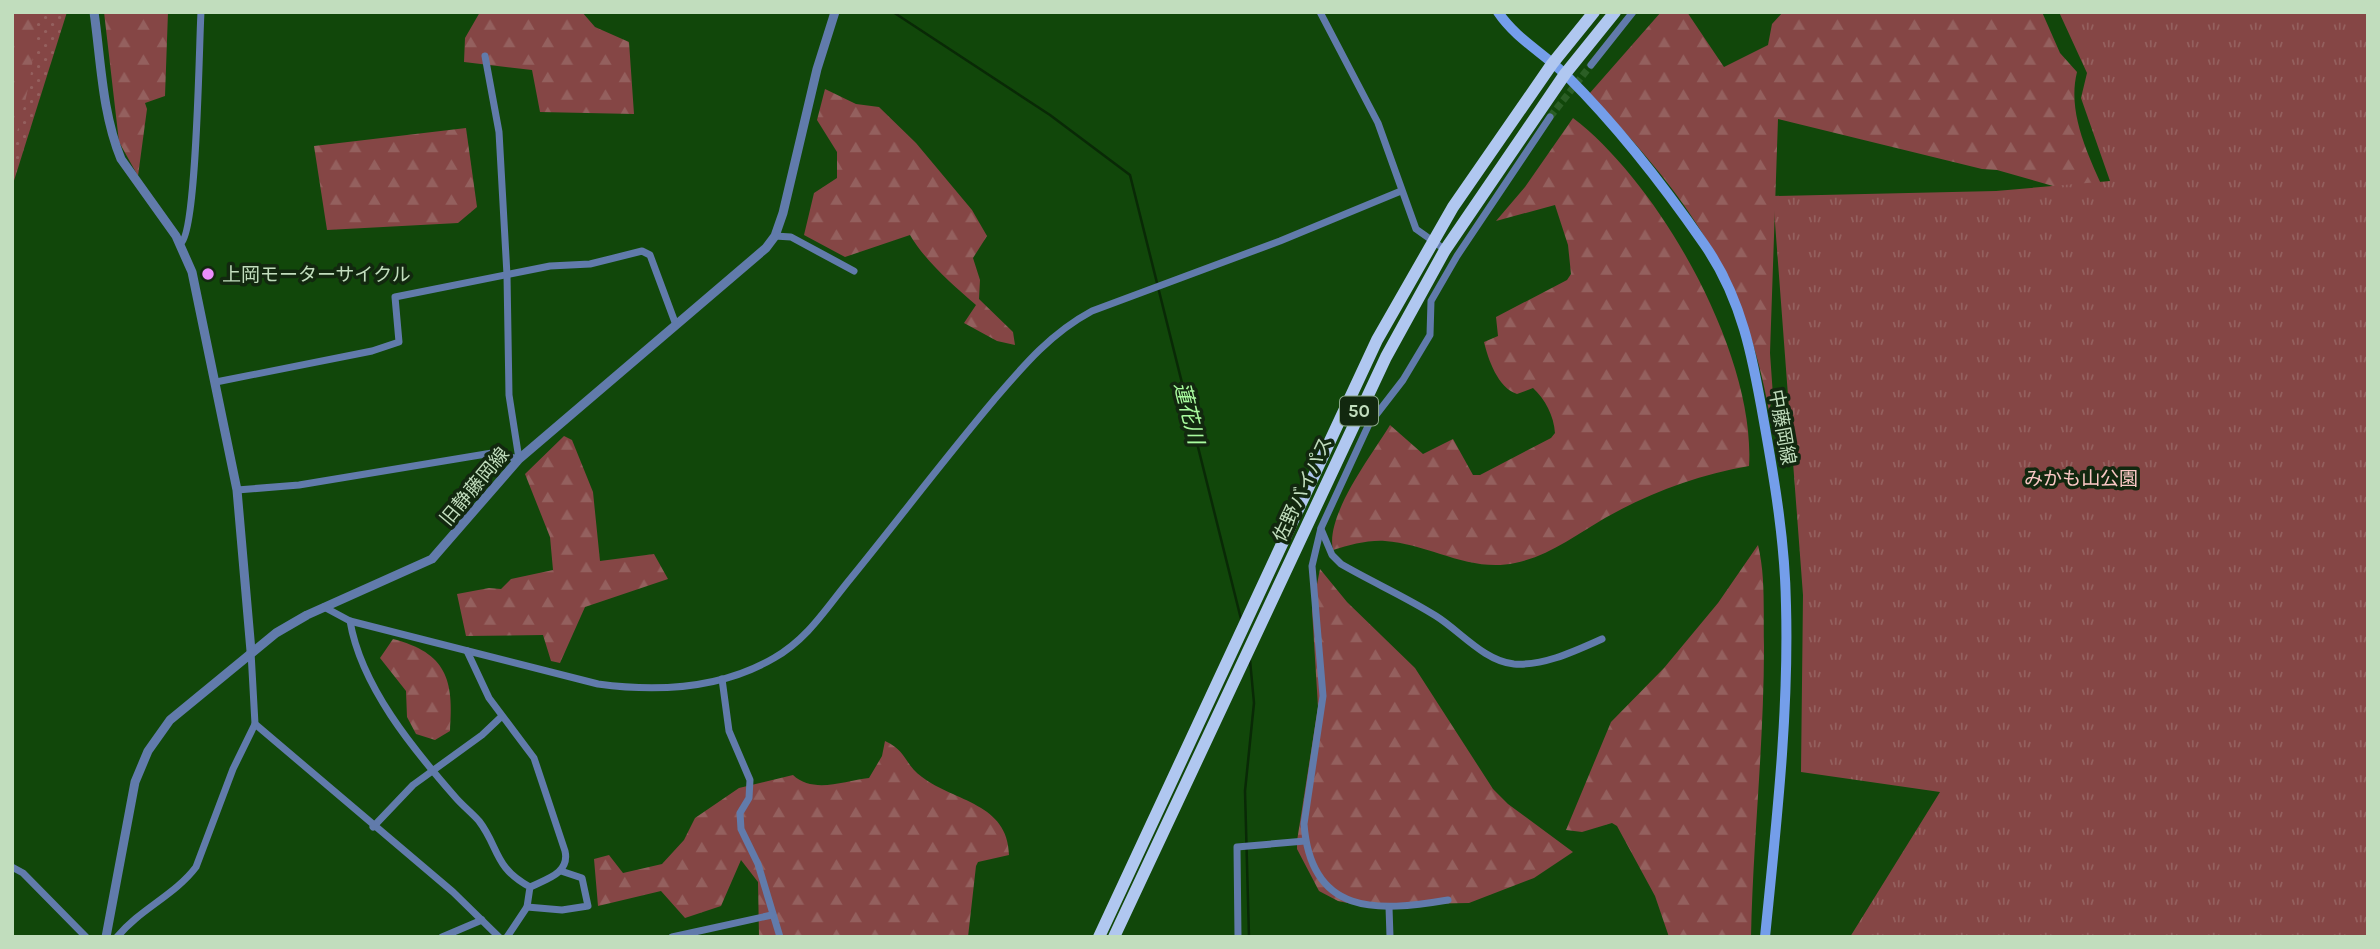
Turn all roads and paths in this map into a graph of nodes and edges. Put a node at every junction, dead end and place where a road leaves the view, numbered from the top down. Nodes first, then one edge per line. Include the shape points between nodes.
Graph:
1 (94, 12) edge
2 (201, 12) edge
3 (835, 12) edge
4 (1320, 12) edge
5 (1498, 12) edge
6 (1594, 12) edge
7 (1615, 12) edge
8 (1633, 12) edge
9 (485, 57) dead end
10 (1552, 64) junction
11 (1591, 65) tunnel mouth
12 (1565, 74) junction
13 (1550, 117) tunnel mouth
14 (1401, 191) junction
15 (775, 236) junction
16 (1431, 240) junction
17 (181, 243) junction
18 (1445, 250) junction
19 (1457, 256) junction
20 (854, 271) dead end
21 (507, 275) junction
22 (676, 325) junction
23 (216, 382) junction
24 (519, 459) junction
25 (237, 490) junction
26 (1321, 528) junction
27 (324, 607) junction
28 (350, 621) junction
29 (1602, 639) dead end
30 (251, 651) junction
31 (467, 651) junction
32 (722, 679) junction
33 (501, 717) junction
34 (255, 724) junction
35 (433, 769) junction
36 (373, 827) junction
37 (1305, 841) junction
38 (12, 867) edge
39 (561, 871) junction
40 (530, 887) junction
41 (1448, 900) dead end
42 (527, 907) junction
43 (1389, 907) junction
44 (772, 915) junction
45 (482, 920) junction
46 (86, 937) edge
47 (106, 937) edge
48 (117, 937) edge
49 (442, 937) edge
50 (499, 937) edge
51 (506, 937) edge
52 (672, 937) edge
53 (780, 937) edge
54 (1099, 937) edge
55 (1114, 937) edge
56 (1238, 937) edge
57 (1390, 937) edge
58 (1765, 937) edge

1 - 17 street via 115,144
2 - 17 street via 189,229
3 - 15 street, 旧静藤岡線
4 - 14 street via 1378,123
5 - 10 main road, 中藤岡線 via 1516,35
6 - 10 highway, 佐野バイパス / 50
7 - 12 highway, 佐野バイパス / 50
8 - 11 street
9 - 21 street via 499,132
10 - 12 main road, 中藤岡線
10 - 16 highway, 佐野バイパス / 50
12 - 18 highway, 佐野バイパス / 50
12 - 58 main road, 中藤岡線 via 1706,246 1727,282 1753,361 1780,522 1786,602 1786,688
13 - 19 street
14 - 16 street via 1416,229
14 - 32 street via 1092,311 1048,340 958,442 819,621 775,658
15 - 20 street via 791,237
15 - 22 street, 旧静藤岡線
16 - 18 street
16 - 54 highway, 佐野バイパス / 50 via 1371,352
17 - 23 street via 199,299
18 - 19 street
18 - 55 highway, 佐野バイパス / 50 via 1357,416
19 - 26 street via 1432,300 1430,335 1369,424
21 - 22 street via 590,264 642,251 650,255
21 - 23 street via 395,297 399,342
21 - 24 street via 509,395
22 - 24 street, 旧静藤岡線
23 - 25 street
24 - 25 street via 492,453 299,485
24 - 27 street, 旧静藤岡線 via 432,559
25 - 30 street
26 - 29 street via 1341,564 1435,615 1486,653 1507,662 1540,661
26 - 37 street via 1312,566 1323,696
27 - 28 street
27 - 30 street, 旧静藤岡線
28 - 31 street
28 - 35 street via 367,673
30 - 34 street
30 - 47 street, 旧静藤岡線 via 170,720 140,765
31 - 32 street via 628,688
31 - 33 street
32 - 44 street via 729,731 750,780 749,798 740,813 741,830 758,864
33 - 35 street
33 - 39 street via 526,746 542,777 565,851
34 - 36 street
34 - 48 street via 196,867
35 - 36 street
35 - 40 street via 485,830 502,865
36 - 45 street
37 - 43 street via 1337,897
37 - 56 street via 1239,847
38 - 46 street
39 - 40 street
39 - 42 street via 582,878 588,906 562,910
40 - 42 street
41 - 43 street
42 - 51 street
43 - 57 street
44 - 52 street
44 - 53 street
45 - 49 street
45 - 50 street

